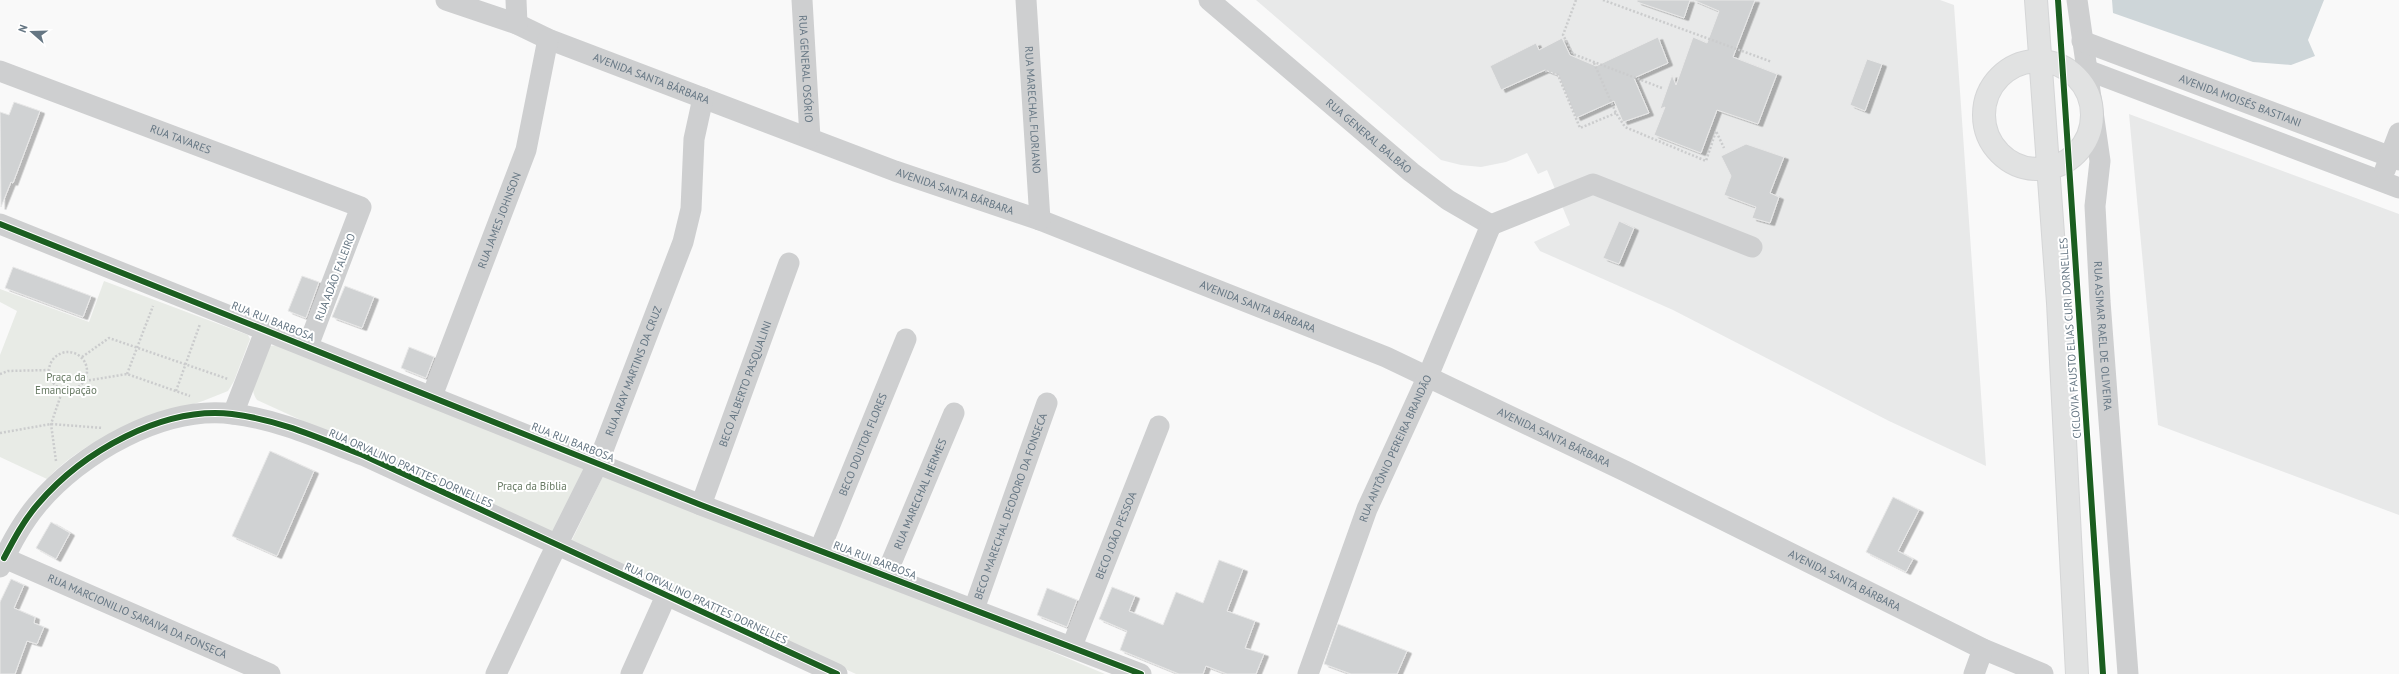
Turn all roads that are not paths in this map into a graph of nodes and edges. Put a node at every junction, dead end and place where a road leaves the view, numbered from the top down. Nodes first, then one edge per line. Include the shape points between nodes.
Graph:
1 (446, 0) edge
2 (516, 0) edge
3 (802, 0) edge
4 (1026, 0) edge
5 (1209, 0) edge
6 (2036, 0) edge
7 (2077, 0) edge
8 (517, 24) junction
9 (548, 39) junction
10 (2082, 41) junction
11 (2039, 61) junction
12 (2087, 70) junction
13 (0, 72) edge
14 (703, 98) junction
15 (2091, 108) junction
16 (2399, 133) edge
17 (810, 138) junction
18 (2395, 158) edge
19 (2049, 168) junction
20 (2390, 185) edge
21 (361, 208) joint
22 (1040, 220) junction
23 (0, 224) edge
24 (1491, 225) junction
25 (1752, 246) dead end
26 (789, 263) dead end
27 (266, 329) junction
28 (906, 339) dead end
29 (308, 346) junction
30 (1428, 376) junction
31 (432, 396) junction
32 (1047, 403) dead end
33 (954, 413) dead end
34 (232, 414) junction
35 (1159, 426) dead end
36 (598, 463) junction
37 (701, 505) junction
38 (557, 545) junction
39 (820, 549) junction
40 (1, 560) edge
41 (886, 575) junction
42 (666, 596) junction
43 (974, 609) junction
44 (1072, 646) junction
45 (1983, 649) junction
46 (2129, 672) edge
47 (270, 674) edge
48 (496, 674) edge
49 (631, 674) edge
50 (837, 674) edge
51 (1141, 674) edge
52 (1308, 674) edge
53 (1974, 674) edge
54 (2043, 674) edge
55 (2077, 674) edge

1 - 8 street, AVENIDA SANTA BÁRBARA
2 - 8 street
3 - 17 street, RUA GENERAL OSÓRIO
4 - 22 street, RUA MARECHAL FLORIANO
5 - 24 street, RUA GENERAL BALBÃO via 1411,172 1448,200
6 - 11 main road
7 - 10 street, RUA ASIMAR RAEL DE OLIVEIRA
8 - 9 street, AVENIDA SANTA BÁRBARA
9 - 14 street, AVENIDA SANTA BÁRBARA
9 - 31 street, RUA JAMES JOHNSON via 526,150
10 - 12 street, RUA ASIMAR RAEL DE OLIVEIRA
10 - 18 street, AVENIDA MOISÉS BASTIANI
11 - 15 main road via 2062,67 2075,76 2086,90
11 - 19 main road
11 - 19 main road via 2024,63 2008,70 1995,83 1986,99 1984,116 1990,139 2008,161 2024,168
12 - 15 street, RUA ASIMAR RAEL DE OLIVEIRA
12 - 20 street
13 - 21 street, RUA TAVARES
14 - 17 street, AVENIDA SANTA BÁRBARA
14 - 36 street, RUA ARAY MARTINS DA CRUZ via 694,139 691,209 683,242
15 - 19 main road via 2091,124 2084,142 2068,161
15 - 46 street, RUA ASIMAR RAEL DE OLIVEIRA via 2100,161 2095,206
16 - 18 street
17 - 22 street, AVENIDA SANTA BÁRBARA via 895,171
18 - 20 street
19 - 55 main road
21 - 29 street, RUA ADÃO FALEIRO
22 - 30 street, AVENIDA SANTA BÁRBARA via 1379,354
23 - 27 street, RUA RUI BARBOSA
24 - 25 street via 1593,184
24 - 30 street, RUA ANTÔNIO PEREIRA BRANDÃO
26 - 37 street, BECO ALBERTO PASQUALINI
27 - 29 street, RUA RUI BARBOSA
27 - 34 street
28 - 39 street, BECO DOUTOR FLORES
29 - 31 street, RUA RUI BARBOSA
30 - 45 street, AVENIDA SANTA BÁRBARA
30 - 52 street, RUA ANTÔNIO PEREIRA BRANDÃO via 1367,509
31 - 36 street, RUA RUI BARBOSA
32 - 43 street, BECO MARECHAL DEODORO DA FONSECA
33 - 41 street, RUA MARECHAL HERMES
34 - 38 street, RUA ORVALINO PRATTES DORNELLES via 289,425 365,456
34 - 40 street, RUA ORVALINO PRATTES DORNELLES via 210,413 152,425 124,437 100,452 78,466 41,501
35 - 44 street, BECO JOÃO PESSOA
36 - 37 street, RUA RUI BARBOSA
36 - 38 street, RUA ARAY MARTINS DA CRUZ
37 - 39 street, RUA RUI BARBOSA
38 - 42 street, RUA ORVALINO PRATTES DORNELLES
38 - 48 street, RUA ARAY MARTINS DA CRUZ
39 - 41 street, RUA RUI BARBOSA
40 - 47 street, RUA MARCIONILIO SARAIVA DA FONSECA
41 - 43 street, RUA RUI BARBOSA
42 - 49 street
42 - 50 street, RUA ORVALINO PRATTES DORNELLES
43 - 44 street, RUA RUI BARBOSA
44 - 51 street, RUA RUI BARBOSA
45 - 53 street
45 - 54 street, AVENIDA SANTA BÁRBARA

